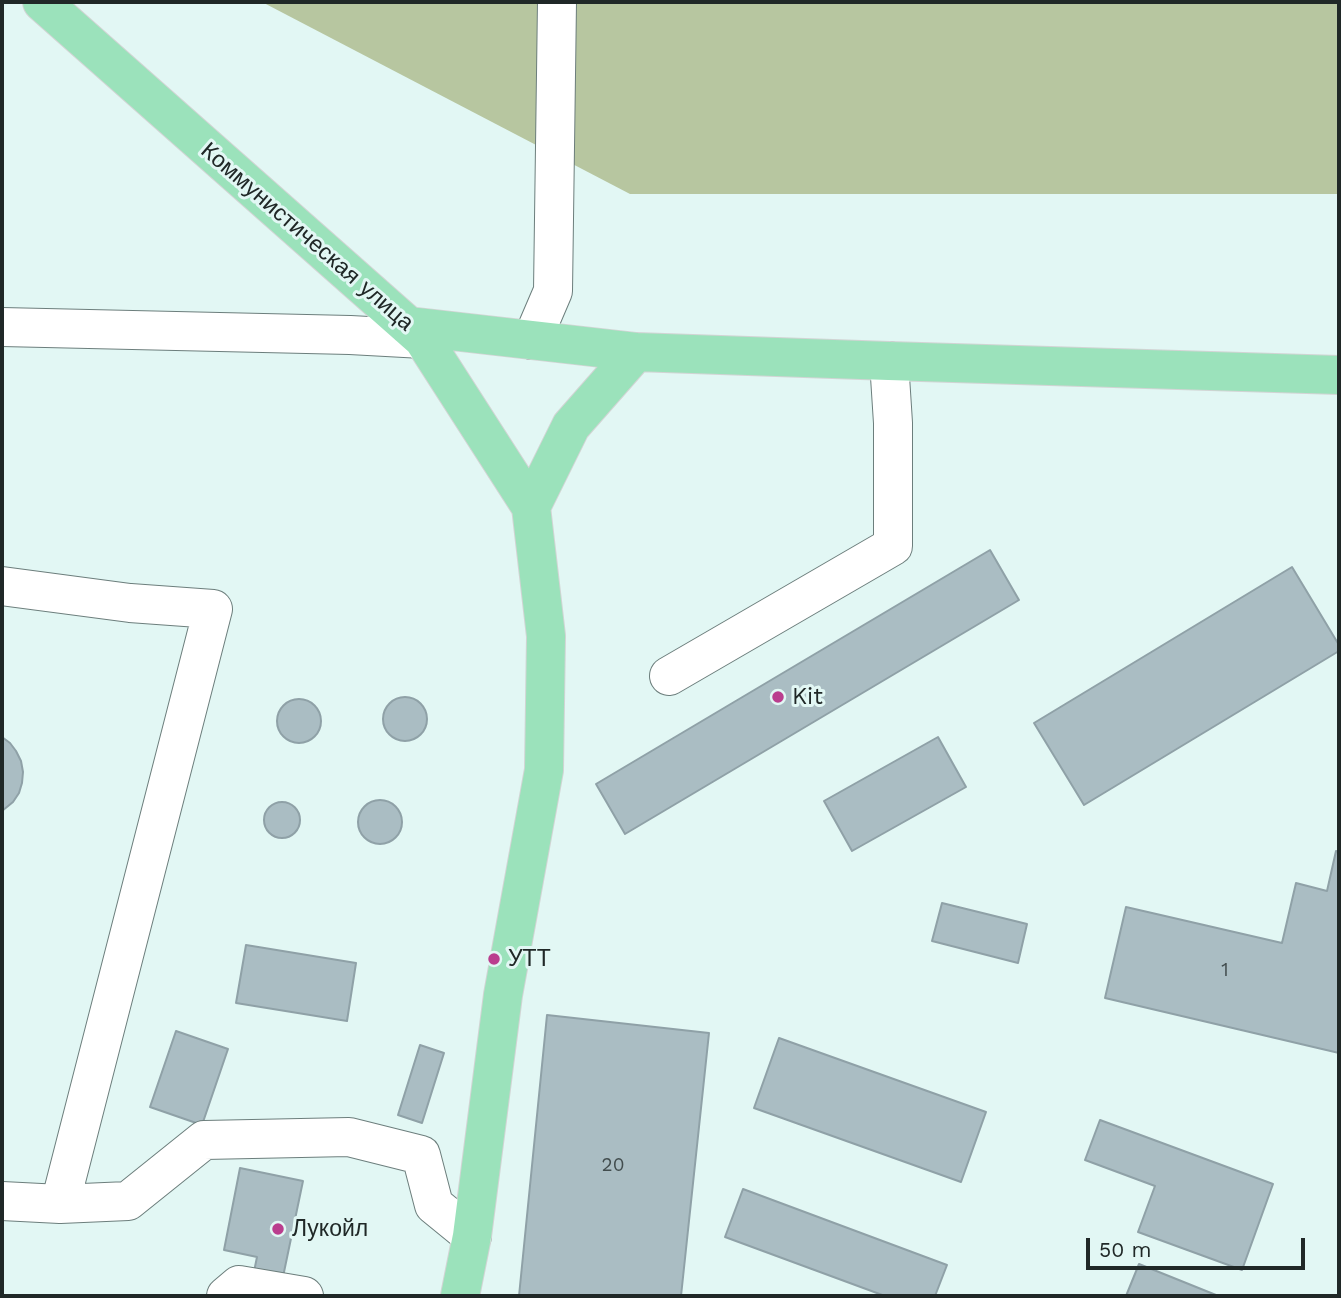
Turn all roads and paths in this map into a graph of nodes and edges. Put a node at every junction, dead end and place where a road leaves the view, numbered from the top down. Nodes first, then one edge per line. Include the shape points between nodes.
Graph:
1 (42, 2) edge
2 (553, 6) edge
3 (2, 327) edge
4 (416, 333) junction
5 (532, 340) junction
6 (636, 352) junction
7 (889, 361) junction
8 (1339, 374) edge
9 (476, 421) junction
10 (571, 426) junction
11 (531, 507) junction
12 (2, 586) edge
13 (669, 676) dead end
14 (2, 1201) edge
15 (60, 1204) junction
16 (472, 1236) junction
17 (461, 1295) edge
18 (226, 1296) edge
19 (304, 1296) edge

1 - 4 main road, Коммунистическая улица
2 - 5 lane via 553,291
3 - 4 lane
4 - 5 main road
4 - 9 main road, Коммунистическая улица
5 - 6 main road
5 - 9 main road via 503,344 487,354 476,369 470,386
5 - 10 main road via 555,349 576,377 579,394
6 - 7 main road
6 - 10 main road
7 - 8 main road
7 - 13 lane via 893,546
9 - 10 main road via 503,445 521,449 555,440
9 - 11 main road, Коммунистическая улица
10 - 11 main road
11 - 16 main road via 547,636 544,770 503,995
12 - 15 lane via 212,609
14 - 15 lane
15 - 16 lane via 128,1201 204,1140 349,1137 421,1155 434,1205
16 - 17 main road
18 - 19 lane via 239,1285

